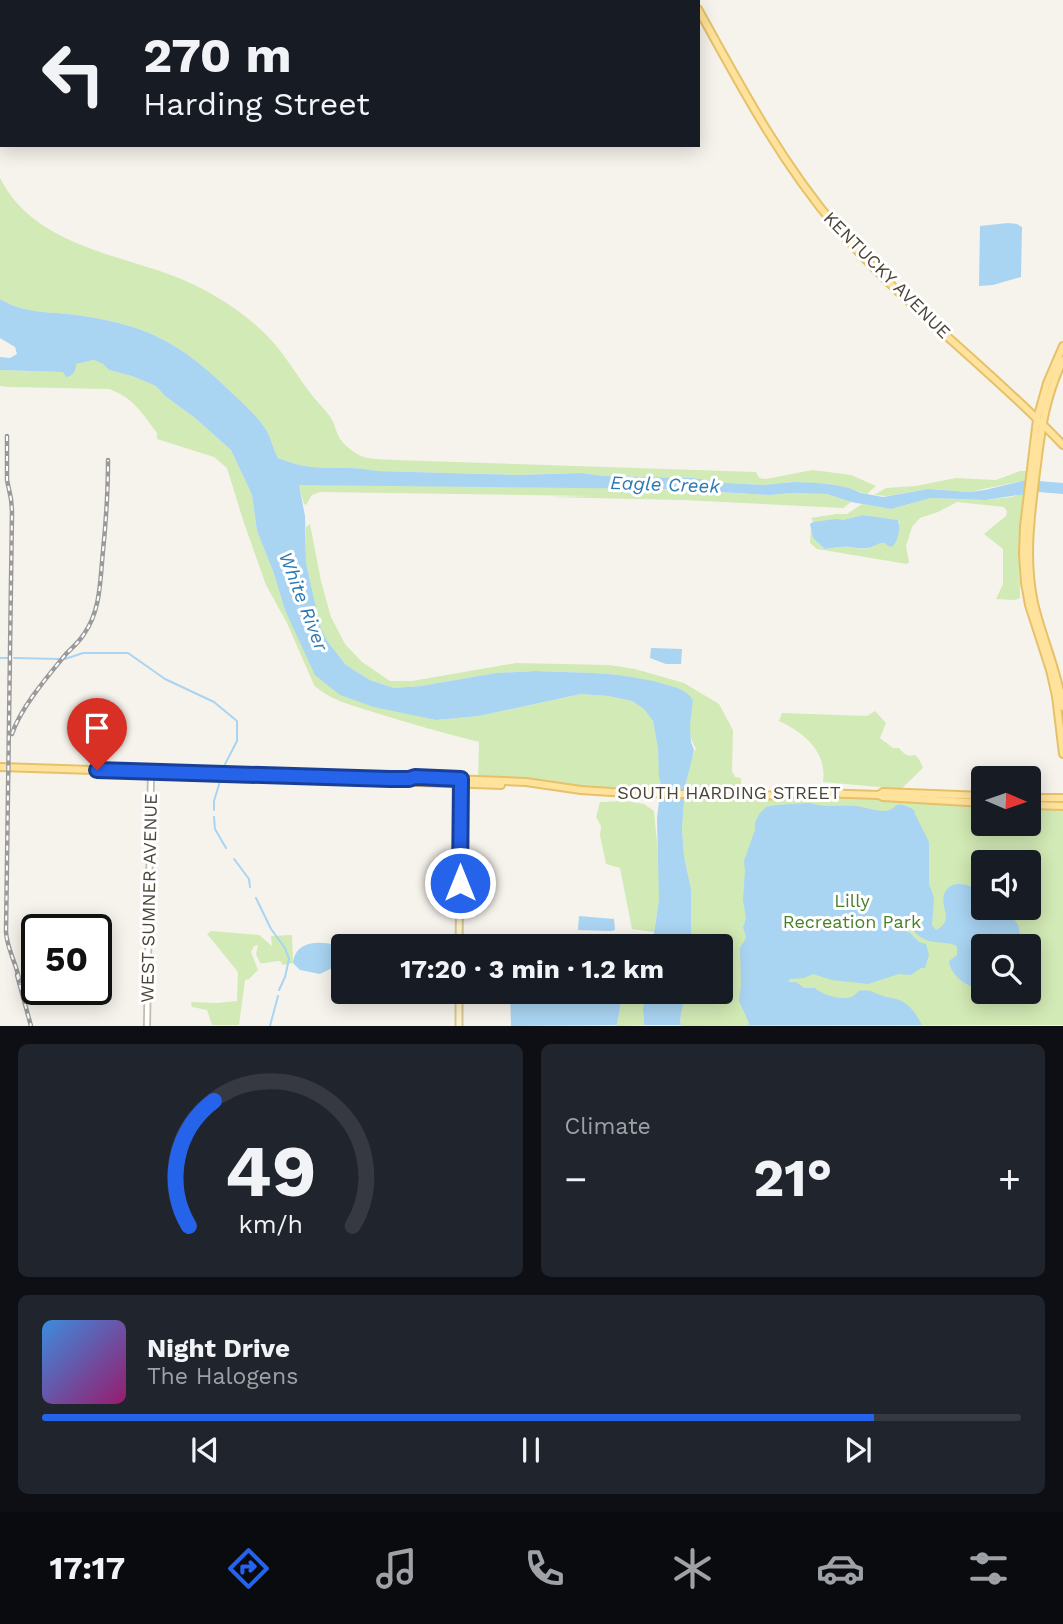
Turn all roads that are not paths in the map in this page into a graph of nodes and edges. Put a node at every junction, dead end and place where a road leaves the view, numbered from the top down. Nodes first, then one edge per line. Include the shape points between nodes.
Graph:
1 (700, 13) edge
2 (1063, 346) edge
3 (1063, 360) edge
4 (1040, 421) junction
5 (1063, 445) edge
6 (1030, 504) junction
7 (1063, 707) edge
8 (1063, 754) edge
9 (0, 767) edge
10 (151, 771) junction
11 (461, 782) junction
12 (879, 795) junction
13 (971, 795) edge
14 (1041, 798) edge
15 (1063, 799) edge
16 (971, 802) edge
17 (1041, 805) edge
18 (1063, 806) edge
19 (459, 934) edge
20 (459, 1004) edge
21 (147, 1026) edge
22 (458, 1026) edge

1 - 4 main road, KENTUCKY AVENUE via 770,136 829,218 883,276
2 - 4 main road via 1045,388
3 - 4 main road
4 - 5 main road, KENTUCKY AVENUE
4 - 6 main road
6 - 7 main road via 1030,578
6 - 8 main road via 1023,541 1025,581 1054,685
9 - 10 main road
10 - 11 main road, SOUTH HARDING STREET
10 - 21 street, WEST SUMNER AVENUE
11 - 12 main road, SOUTH HARDING STREET via 526,782 591,791
11 - 19 main road
12 - 13 main road, SOUTH HARDING STREET
12 - 16 main road, SOUTH HARDING STREET
14 - 15 main road
17 - 18 main road
20 - 22 main road

